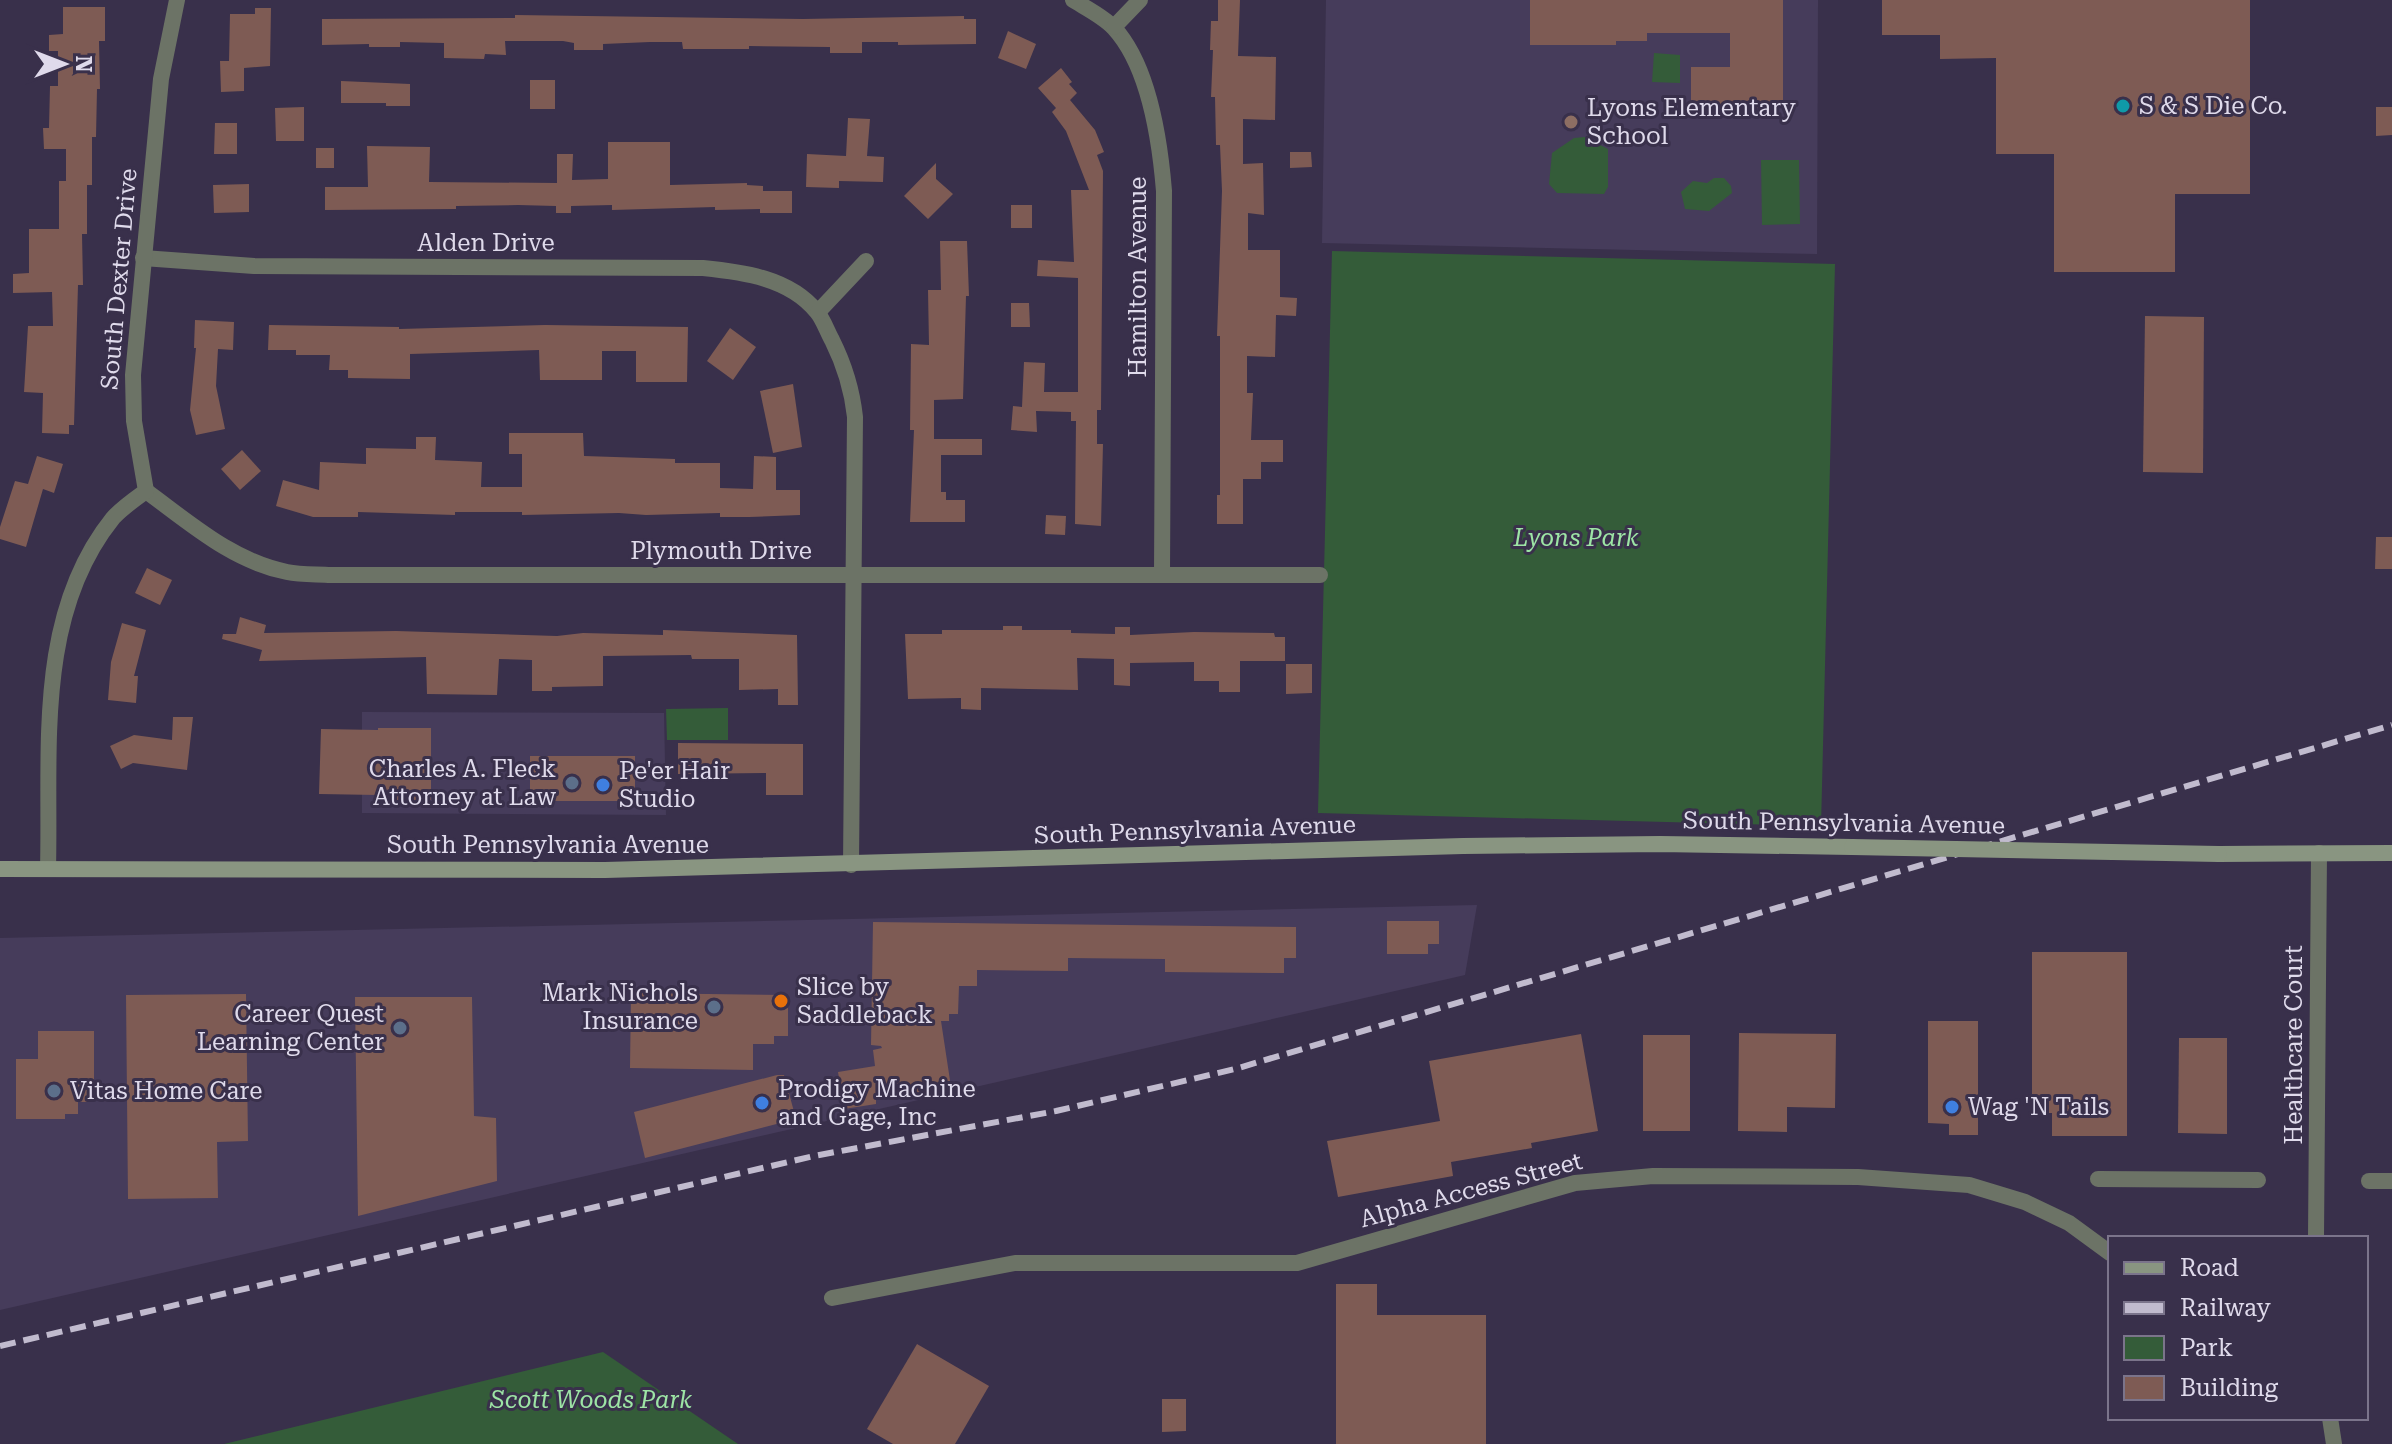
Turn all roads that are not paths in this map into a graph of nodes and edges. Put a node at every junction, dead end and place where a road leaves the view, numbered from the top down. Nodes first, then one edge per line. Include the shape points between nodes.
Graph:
1 (177, 0) edge
2 (1073, 0) edge
3 (1140, 0) edge
4 (1114, 27) junction
5 (143, 258) junction
6 (866, 261) dead end
7 (818, 312) junction
8 (146, 491) junction
9 (853, 575) junction
10 (1162, 575) junction
11 (1320, 575) dead end
12 (2319, 853) junction
13 (2392, 853) edge
14 (851, 865) junction
15 (0, 869) edge
16 (48, 869) junction
17 (2098, 1179) dead end
18 (2258, 1180) dead end
19 (2369, 1181) dead end
20 (2392, 1181) edge
21 (2316, 1236) edge
22 (2108, 1252) edge
23 (832, 1298) dead end
24 (2330, 1420) edge
25 (2334, 1444) edge

1 - 5 street, South Dexter Drive via 161,79
2 - 4 street
3 - 4 street
4 - 10 street, Hamilton Avenue via 1136,64 1160,145
5 - 7 street, Alden Drive via 254,266 703,268 768,280 792,290
5 - 8 street, South Dexter Drive via 133,375 134,421
6 - 7 street
7 - 9 street, Alden Drive via 852,390
8 - 9 street, Plymouth Drive via 211,540 248,560 288,572
8 - 16 street via 115,516 93,547 58,634 51,686
9 - 10 street, Plymouth Drive
9 - 14 street, Alden Drive
10 - 11 street, Plymouth Drive
12 - 13 main road, South Pennsylvania Avenue
12 - 14 main road, South Pennsylvania Avenue, bridge via 1660,844
12 - 21 street, Healthcare Court
14 - 16 main road, South Pennsylvania Avenue
15 - 16 main road, South Pennsylvania Avenue
17 - 18 street
19 - 20 street
22 - 23 street, Alpha Access Street via 2069,1223 2025,1202 1969,1185 1858,1177 1653,1176 1575,1183 1297,1263 1015,1263
24 - 25 street

